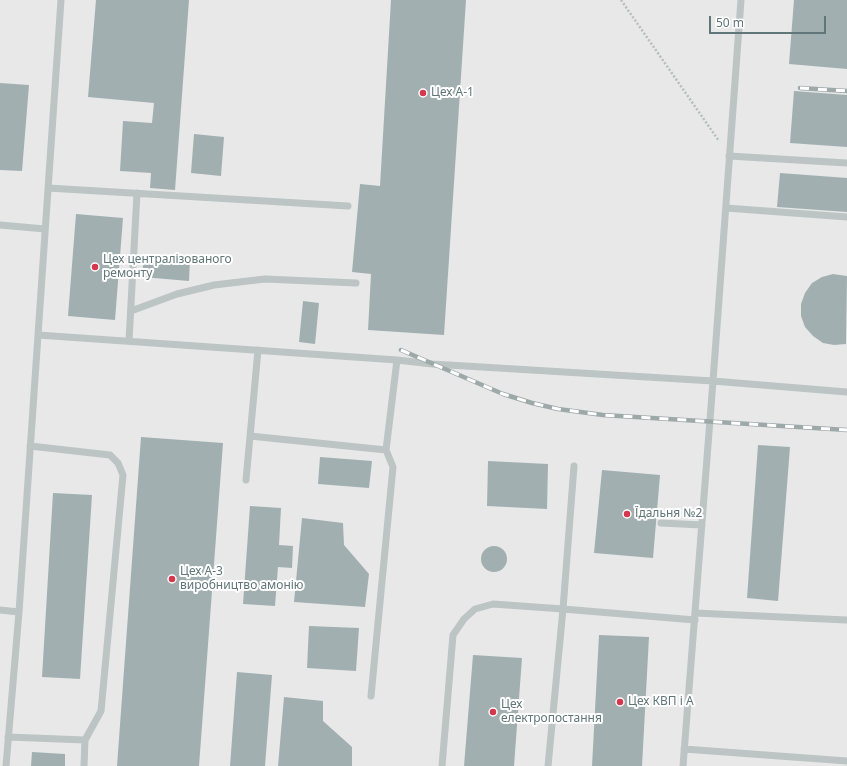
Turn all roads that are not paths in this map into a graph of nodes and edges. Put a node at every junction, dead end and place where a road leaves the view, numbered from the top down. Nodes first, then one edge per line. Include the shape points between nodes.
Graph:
1 (61, 0) edge
2 (741, 0) edge
3 (730, 156) junction
4 (847, 163) edge
5 (48, 188) junction
6 (137, 193) junction
7 (348, 206) dead end
8 (726, 208) junction
9 (847, 218) edge
10 (0, 225) edge
11 (45, 229) junction
12 (356, 283) dead end
13 (131, 311) junction
14 (38, 335) junction
15 (129, 342) junction
16 (258, 350) junction
17 (397, 360) junction
18 (713, 381) junction
19 (847, 392) edge
20 (250, 436) junction
21 (30, 446) junction
22 (386, 450) junction
23 (574, 466) dead end
24 (246, 480) dead end
25 (661, 523) dead end
26 (702, 524) junction
27 (563, 609) junction
28 (0, 610) edge
29 (18, 612) junction
30 (695, 616) junction
31 (846, 620) edge
32 (371, 696) dead end
33 (8, 737) junction
34 (85, 740) junction
35 (684, 749) junction
36 (847, 761) edge
37 (6, 766) edge
38 (84, 766) edge
39 (442, 766) edge
40 (548, 766) edge
41 (683, 766) edge

1 - 5 lane
2 - 3 lane
3 - 4 lane
3 - 8 lane
5 - 6 lane
5 - 11 lane
6 - 7 lane
6 - 13 lane
8 - 9 lane
8 - 18 lane
10 - 11 lane
11 - 14 lane
12 - 13 lane via 265,279 207,287 178,294
13 - 15 lane
14 - 15 lane
14 - 21 lane
15 - 16 lane
16 - 17 lane
16 - 20 lane
17 - 18 lane
17 - 22 lane
18 - 19 lane
18 - 26 lane
20 - 22 lane
20 - 24 lane
21 - 29 lane
21 - 34 lane via 110,455 118,463 123,475 101,710
22 - 32 lane via 393,466
23 - 27 lane
25 - 26 lane
26 - 30 lane
27 - 30 lane
27 - 39 lane via 493,604 475,609 464,619 453,635
27 - 40 lane
28 - 29 lane
29 - 33 lane
30 - 31 lane
30 - 35 lane
33 - 34 lane
33 - 37 lane
34 - 38 lane
35 - 36 lane
35 - 41 lane

